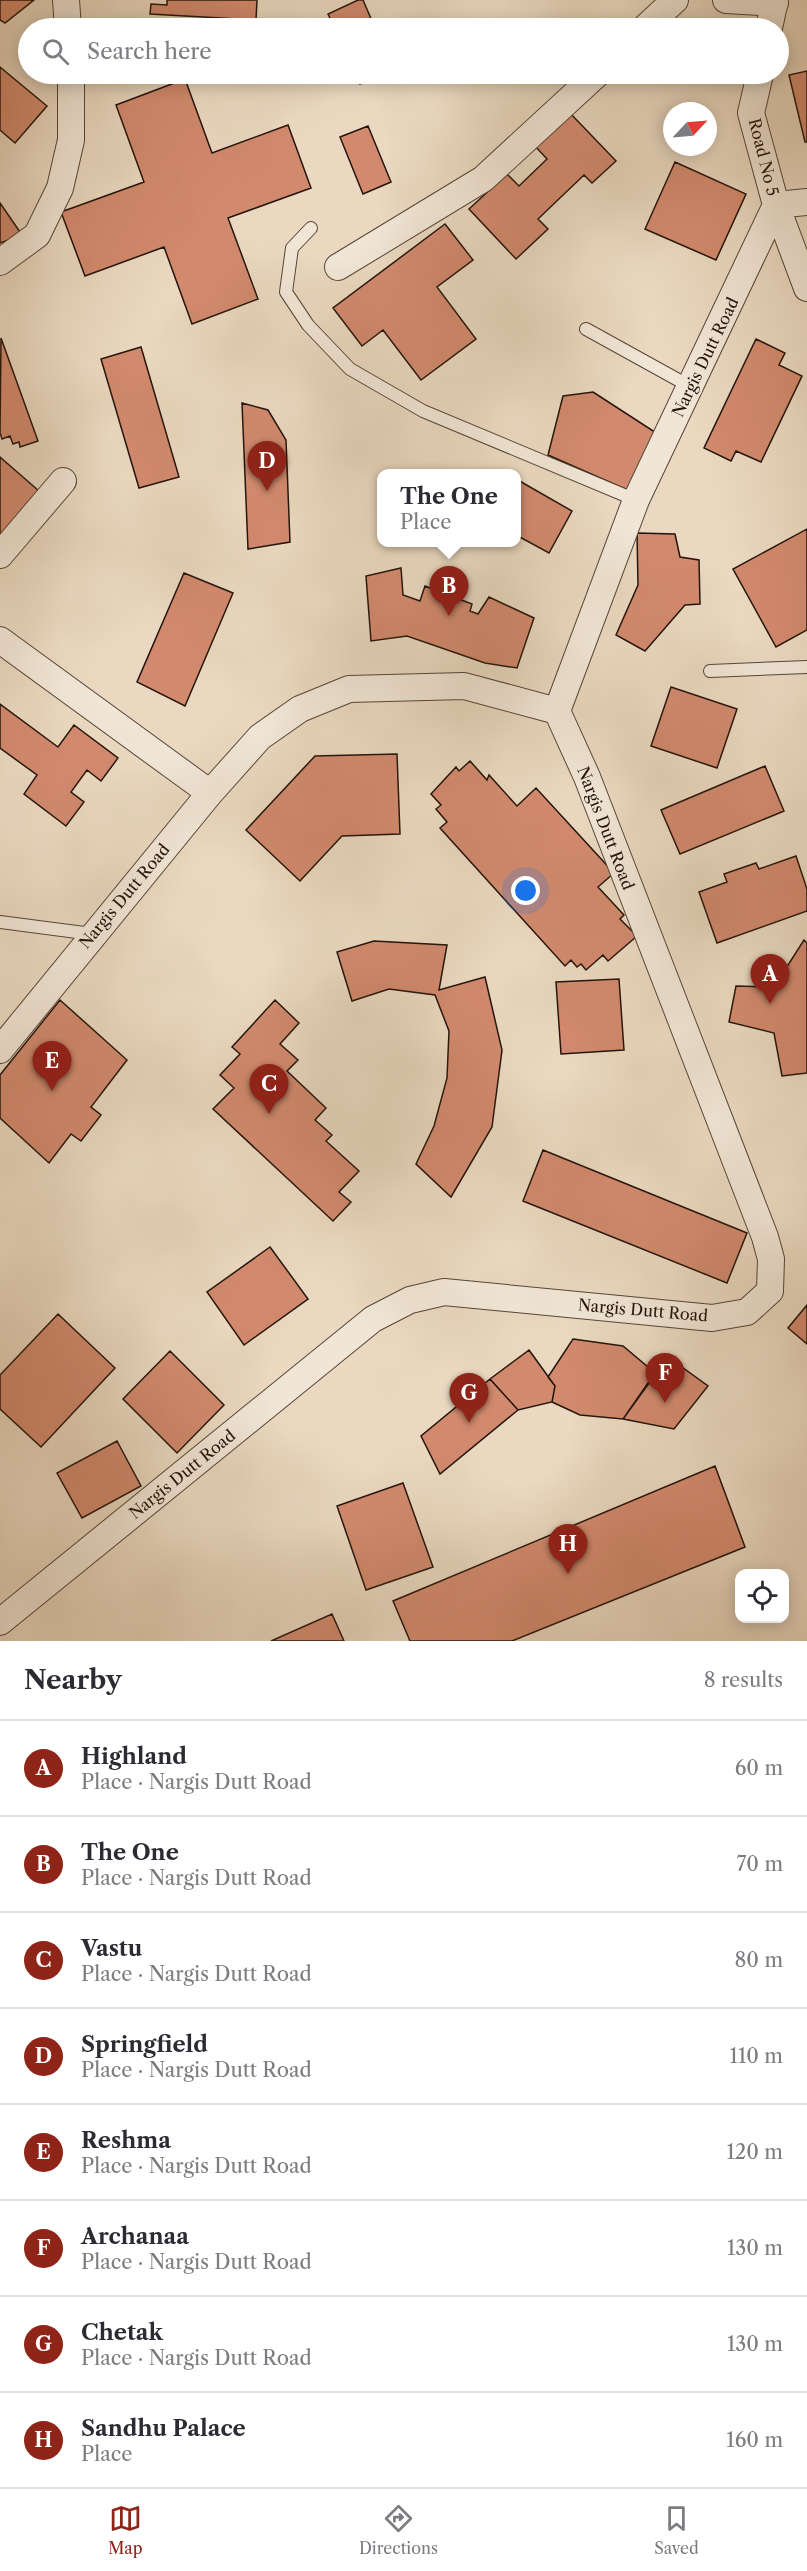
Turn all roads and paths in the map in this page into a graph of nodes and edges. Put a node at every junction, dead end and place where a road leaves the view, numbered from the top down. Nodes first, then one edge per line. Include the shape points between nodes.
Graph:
1 (66, 0) edge
2 (675, 0) edge
3 (726, 0) edge
4 (775, 1) edge
5 (67, 18) edge
6 (656, 18) edge
7 (771, 18) edge
8 (71, 84) edge
9 (586, 84) edge
10 (758, 84) edge
11 (807, 202) edge
12 (776, 205) junction
13 (311, 228) dead end
14 (0, 262) edge
15 (338, 267) dead end
16 (807, 288) edge
17 (586, 329) dead end
18 (691, 387) junction
19 (63, 481) dead end
20 (636, 501) junction
21 (0, 555) edge
22 (0, 640) edge
23 (807, 667) edge
24 (710, 671) dead end
25 (557, 711) junction
26 (210, 793) junction
27 (0, 922) edge
28 (92, 934) junction
29 (0, 1050) edge
30 (3, 1611) edge

1 - 5 street
2 - 6 street
3 - 4 street
4 - 7 street
8 - 14 street via 71,140 60,188 37,235
9 - 15 street via 483,179
10 - 12 street, Road No 5 via 751,113
11 - 12 street
12 - 16 street, Road No 5
12 - 18 street, Nargis Dutt Road
13 - 20 lane via 292,248 286,292 308,325 350,369 423,411
17 - 18 lane
18 - 20 street, Nargis Dutt Road
19 - 21 street
20 - 25 street, Nargis Dutt Road
22 - 26 street
23 - 24 lane
25 - 26 street, Nargis Dutt Road via 464,686 349,689 300,709 260,737
25 - 30 street, Nargis Dutt Road via 587,777 765,1237 771,1259 770,1291 747,1312 712,1317 444,1292 410,1300 373,1319
26 - 28 street, Nargis Dutt Road
27 - 28 lane
28 - 29 street, Nargis Dutt Road

